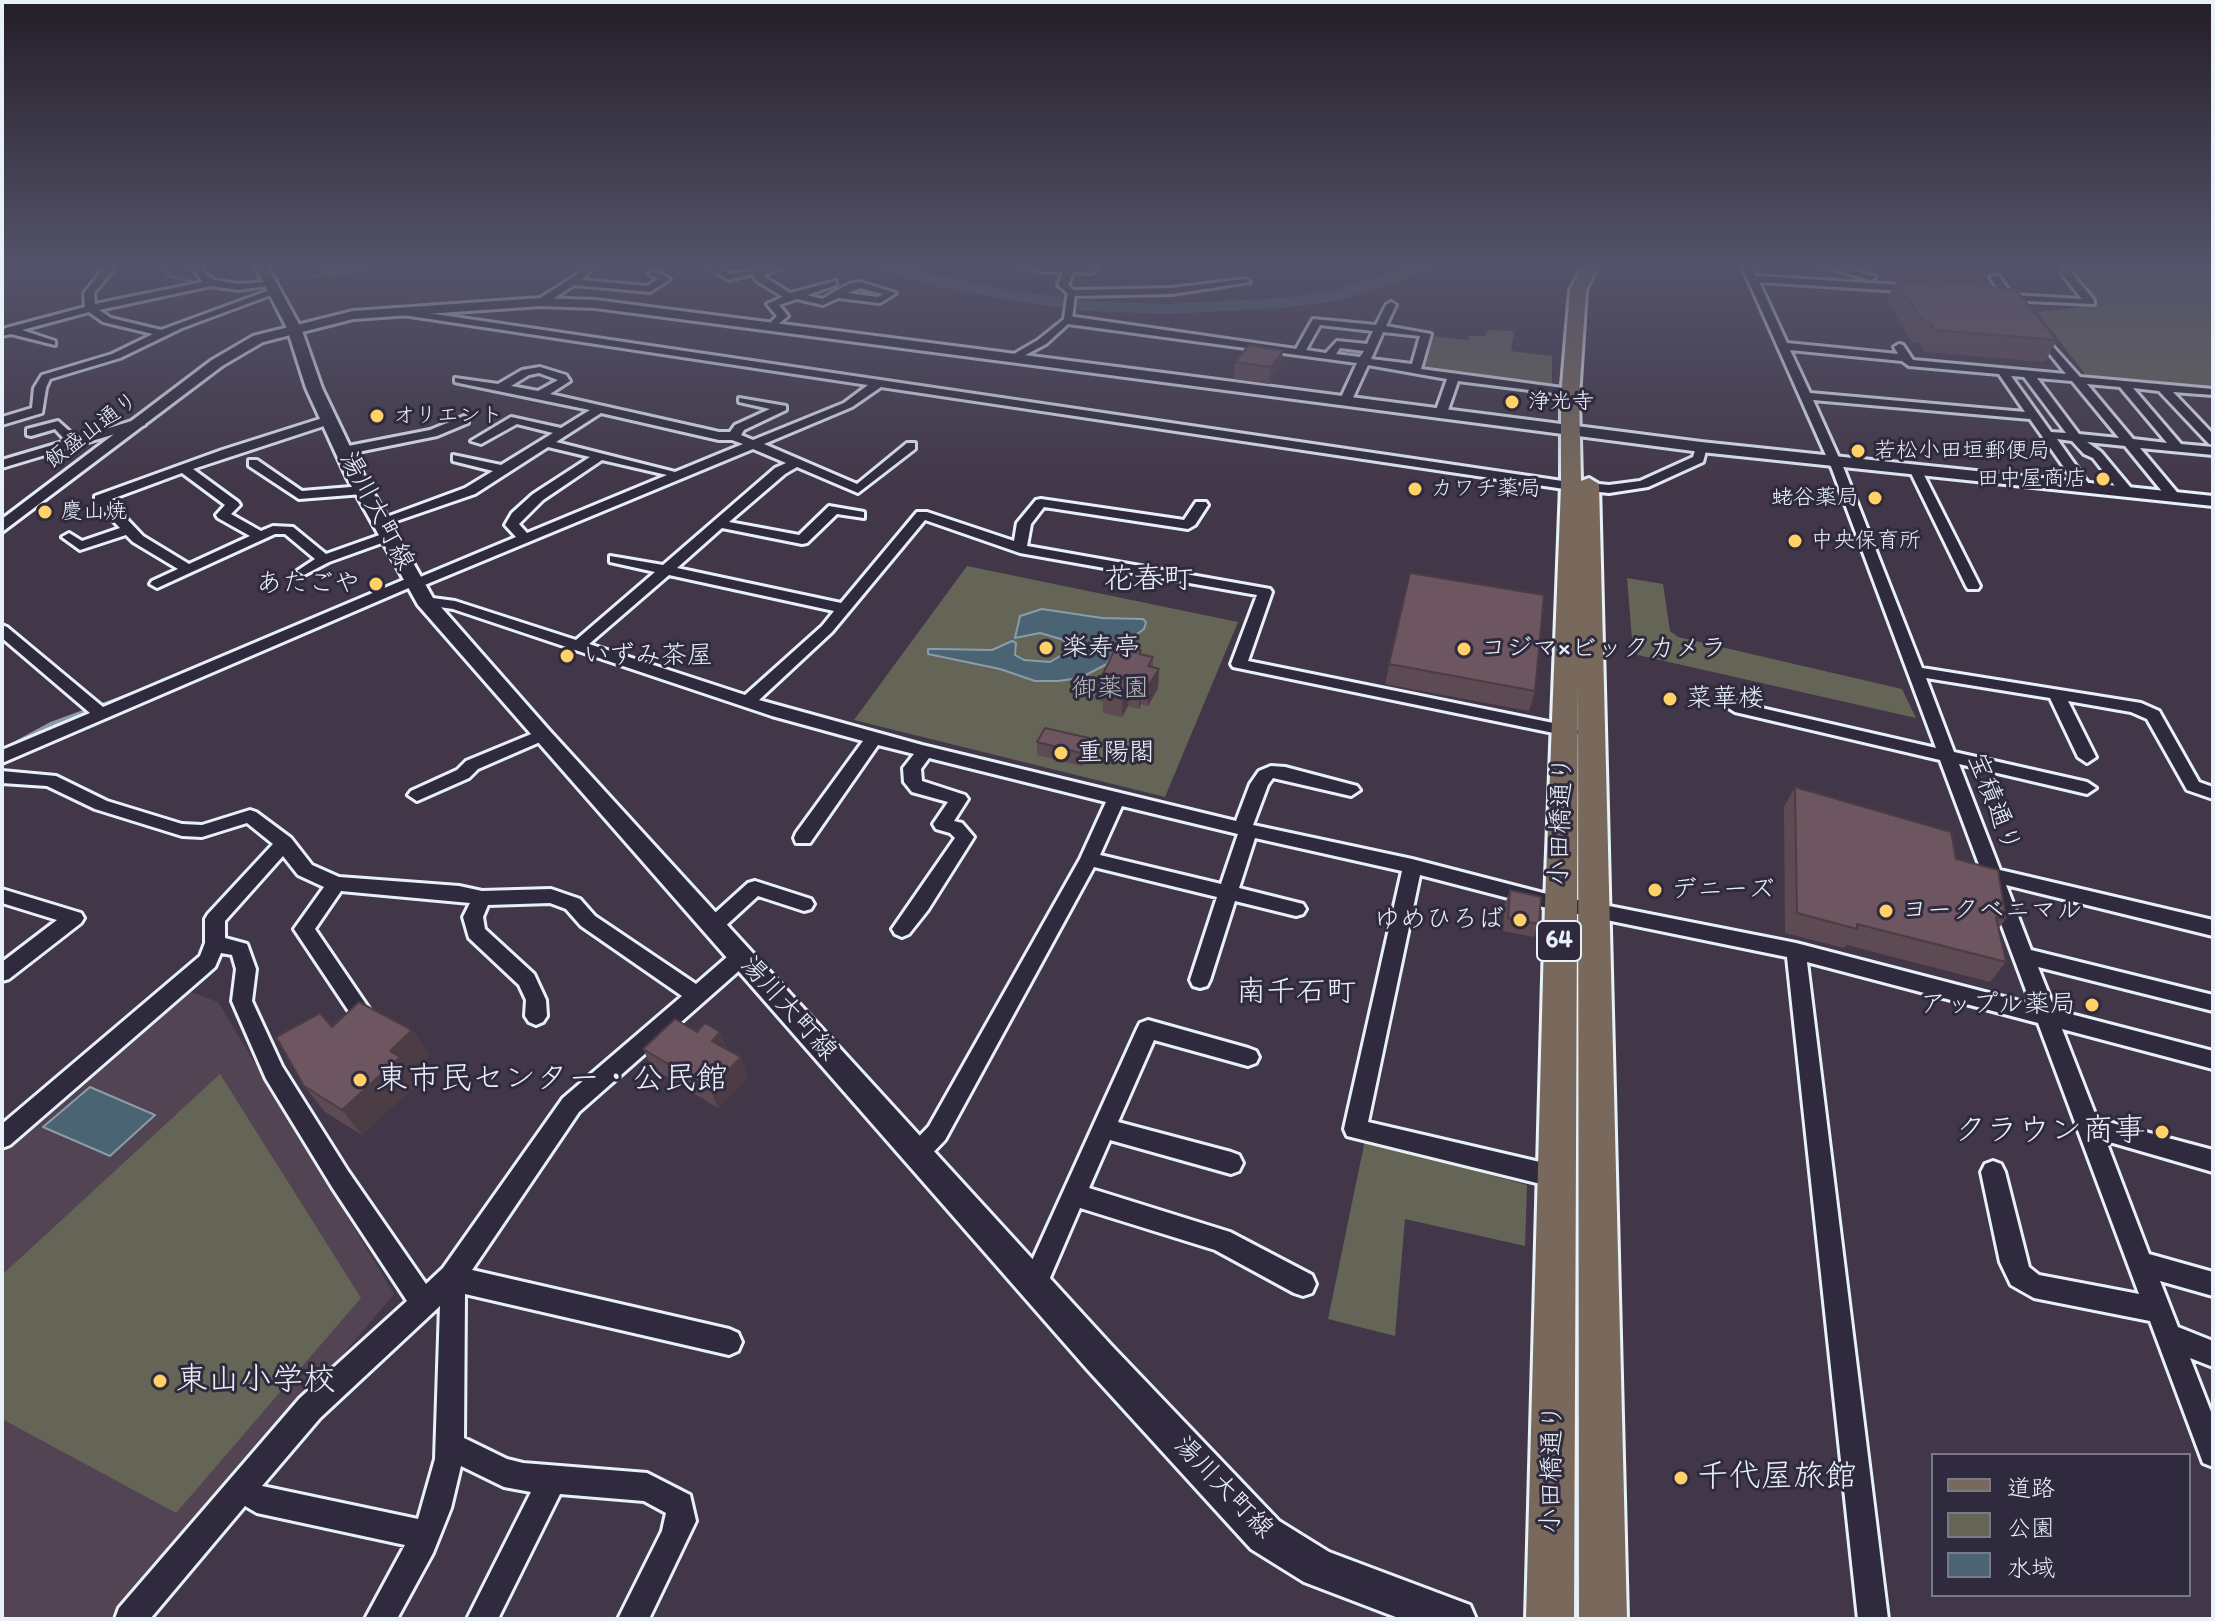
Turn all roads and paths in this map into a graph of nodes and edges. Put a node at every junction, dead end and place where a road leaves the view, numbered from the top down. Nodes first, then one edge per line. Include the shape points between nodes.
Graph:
1 (46, 342) edge
2 (144, 342) edge
3 (254, 342) edge
4 (299, 342) edge
5 (604, 342) edge
6 (885, 342) edge
7 (1042, 342) edge
8 (1219, 342) edge
9 (1305, 342) edge
10 (1372, 342) edge
11 (1424, 342) edge
12 (1577, 342) edge
13 (1587, 342) edge
14 (1781, 342) edge
15 (2046, 342) edge
16 (51, 343) dead end
17 (1899, 347) dead end
18 (1369, 348) junction
19 (1785, 351) junction
20 (1299, 353) junction
21 (1329, 357) junction
22 (1012, 358) junction
23 (1906, 358) junction
24 (1364, 361) junction
25 (1870, 364) dead end
26 (1415, 368) junction
27 (2002, 371) junction
28 (2028, 374) junction
29 (1453, 378) junction
30 (2076, 379) junction
31 (459, 380) dead end
32 (880, 382) junction
33 (2123, 384) junction
34 (501, 387) junction
35 (2163, 388) junction
36 (2212, 394) edge
37 (540, 395) junction
38 (1807, 396) junction
39 (743, 400) dead end
40 (1345, 402) junction
41 (599, 409) junction
42 (1441, 413) junction
43 (1581, 413) junction
44 (2035, 416) junction
45 (329, 420) junction
46 (464, 420) dead end
47 (2, 421) edge
48 (141, 422) junction
49 (31, 432) dead end
50 (563, 432) junction
51 (2049, 435) junction
52 (734, 436) junction
53 (2076, 438) junction
54 (73, 441) junction
55 (477, 441) dead end
56 (2213, 441) edge
57 (546, 443) junction
58 (2128, 443) junction
59 (752, 444) junction
60 (911, 446) dead end
61 (1701, 447) junction
62 (2178, 448) junction
63 (343, 451) junction
64 (2213, 451) edge
65 (600, 456) junction
66 (457, 458) dead end
67 (1835, 460) junction
68 (253, 463) dead end
69 (796, 463) junction
70 (2, 464) edge
71 (183, 468) junction
72 (1915, 469) junction
73 (504, 470) junction
74 (669, 472) dead end
75 (1580, 486) junction
76 (2085, 487) junction
77 (363, 490) junction
78 (2126, 491) junction
79 (2174, 497) junction
80 (2211, 502) edge
81 (1201, 505) dead end
82 (859, 515) dead end
83 (720, 524) junction
84 (2, 527) edge
85 (129, 529) junction
86 (384, 529) junction
87 (260, 536) junction
88 (69, 537) dead end
89 (525, 538) junction
90 (1020, 549) junction
91 (324, 559) junction
92 (615, 559) dead end
93 (188, 569) junction
94 (304, 571) dead end
95 (666, 571) junction
96 (157, 584) dead end
97 (1973, 586) dead end
98 (418, 589) junction
99 (842, 608) junction
100 (2, 630) edge
101 (577, 647) junction
102 (1916, 672) junction
103 (2056, 694) junction
104 (747, 702) junction
105 (1735, 707) dead end
106 (101, 714) junction
107 (1578, 733) junction
108 (541, 735) junction
109 (874, 738) junction
110 (926, 751) junction
111 (1946, 755) junction
112 (2, 757) edge
113 (2087, 757) dead end
114 (2, 777) edge
115 (2087, 788) dead end
116 (1351, 790) dead end
117 (2213, 793) edge
118 (417, 795) dead end
119 (1117, 798) junction
120 (1246, 829) junction
121 (803, 838) dead end
122 (284, 843) junction
123 (1089, 859) junction
124 (1412, 866) junction
125 (1992, 875) junction
126 (336, 884) junction
127 (1228, 893) junction
128 (2, 896) edge
129 (482, 898) junction
130 (1560, 903) junction
131 (804, 904) dead end
132 (1296, 909) dead end
133 (1593, 910) junction
134 (713, 926) junction
135 (2213, 928) edge
136 (902, 929) dead end
137 (215, 943) junction
138 (1796, 951) junction
139 (742, 956) junction
140 (2024, 956) junction
141 (3, 970) edge
142 (1200, 980) dead end
143 (696, 995) junction
144 (2213, 1003) edge
145 (363, 1016) edge
146 (536, 1016) dead end
147 (2047, 1016) junction
148 (1248, 1057) dead end
149 (2213, 1060) edge
150 (2087, 1126) junction
151 (1104, 1128) junction
152 (2, 1138) edge
153 (917, 1154) junction
154 (2213, 1161) edge
155 (1231, 1163) dead end
156 (1993, 1172) dead end
157 (1557, 1177) junction
158 (1074, 1195) junction
159 (2140, 1263) junction
160 (452, 1281) junction
161 (1303, 1284) dead end
162 (2213, 1284) edge
163 (1034, 1285) junction
164 (424, 1304) junction
165 (2159, 1310) junction
166 (2169, 1337) junction
167 (729, 1342) dead end
168 (2213, 1354) edge
169 (450, 1446) junction
170 (2213, 1453) edge
171 (553, 1479) junction
172 (257, 1499) dead end
173 (426, 1535) junction
174 (130, 1619) edge
175 (380, 1619) edge
176 (482, 1619) edge
177 (633, 1619) edge
178 (1456, 1619) edge
179 (1550, 1619) edge
180 (1603, 1619) edge
181 (1873, 1619) edge

1 - 16 street
2 - 47 street via 46,377 38,410
3 - 48 street, 飯盛山通り
4 - 45 main road, 湯川大町線
5 - 32 street
6 - 22 street, 飯盛山通り
7 - 22 street
8 - 20 street
9 - 20 street
10 - 18 street
11 - 26 street
12 - 43 main road, 小田橋通り / 64
13 - 43 main road, 小田橋通り / 64
14 - 19 street, 宝積通り
15 - 30 street
17 - 23 street
18 - 21 street via 1337,344
18 - 24 street
19 - 23 street
19 - 25 street
19 - 38 street, 宝積通り
20 - 21 street
21 - 24 street
22 - 40 street, 飯盛山通り
23 - 27 street via 1909,363
24 - 26 street
24 - 40 street
26 - 29 street via 1418,373
27 - 28 street
27 - 44 street
28 - 30 street
28 - 53 street
29 - 42 street
29 - 43 street
30 - 33 street
30 - 58 street
31 - 34 street
32 - 59 street via 856,401
32 - 75 street
33 - 35 street
33 - 62 street
34 - 37 street
34 - 37 street via 526,372 562,377 564,381
35 - 36 street
35 - 56 street
37 - 41 street
38 - 44 street
38 - 67 street, 宝積通り
39 - 52 street via 782,408 739,428
40 - 42 street, 飯盛山通り
41 - 50 street
41 - 52 street
42 - 43 street, 飯盛山通り
43 - 61 street, 飯盛山通り
43 - 75 main road, 小田橋通り / 64
44 - 51 street
45 - 63 main road, 湯川大町線
45 - 71 street
46 - 63 street via 438,432
48 - 54 street
48 - 84 street, 飯盛山通り
49 - 54 street via 58,425
50 - 55 street via 515,420
50 - 57 street
51 - 53 street
51 - 76 street
52 - 59 street
53 - 58 street
53 - 78 street
54 - 70 street
57 - 65 street
57 - 73 street
58 - 62 street
58 - 79 street
59 - 69 street
59 - 89 street
60 - 69 street via 858,489
61 - 67 street, 飯盛山通り
61 - 75 street via 1699,459 1643,484
62 - 64 street
63 - 77 main road, 湯川大町線
65 - 74 street
65 - 89 street via 517,516 512,525
66 - 73 street
67 - 72 street, 飯盛山通り
67 - 102 street, 宝積通り
68 - 77 street via 299,495
69 - 83 street
71 - 85 street via 100,499
71 - 87 street via 233,505 223,515
72 - 76 street, 飯盛山通り
72 - 97 street
73 - 86 street
75 - 107 main road, 小田橋通り / 64
76 - 78 street, 飯盛山通り
77 - 86 main road, 湯川大町線
78 - 79 street, 飯盛山通り
79 - 80 street, 飯盛山通り
81 - 90 street via 1188,525 1041,503 1024,523
82 - 83 street via 834,509 802,540
83 - 95 street
85 - 88 street via 80,546
85 - 93 street
86 - 91 street
86 - 98 main road, 湯川大町線
87 - 91 street via 288,530
87 - 93 street
89 - 98 street
90 - 99 street via 922,515
90 - 107 street via 1265,592 1239,664
91 - 94 street
92 - 95 street
93 - 96 street
95 - 99 street
95 - 101 street
98 - 101 street
98 - 106 street
98 - 108 main road, 湯川大町線
99 - 104 street via 816,640
100 - 106 street
101 - 104 street
102 - 103 street
102 - 111 street, 宝積通り
103 - 113 street
103 - 117 street via 2135,707 2153,715 2193,786
104 - 109 street
105 - 111 street
106 - 112 street
107 - 130 main road, 小田橋通り / 64
107 - 133 main road, 小田橋通り / 64
108 - 118 street
108 - 134 main road, 湯川大町線
109 - 110 street
109 - 121 street
110 - 119 street
110 - 136 street via 912,768 913,782 959,799 942,824 965,837
111 - 115 street
111 - 125 street, 宝積通り
114 - 122 street via 50,780 101,805 182,830 202,831 250,816
116 - 120 street via 1271,772 1259,784
119 - 120 street
119 - 123 street
120 - 124 street
120 - 127 street
122 - 126 street via 305,870
122 - 137 street via 215,919
123 - 127 street
123 - 153 street via 937,1133
124 - 130 street
124 - 157 street via 1355,1129
125 - 135 street
125 - 140 street, 宝積通り
126 - 129 street
126 - 145 street via 304,929
127 - 132 street
127 - 142 street
128 - 141 street via 74,918
129 - 143 street via 536,895 573,904 588,921
129 - 146 street via 473,917 476,933 527,980
130 - 133 street
130 - 157 main road, 小田橋通り / 64
131 - 134 street via 755,888
133 - 138 street
133 - 180 main road, 小田橋通り / 64
134 - 139 main road, 湯川大町線
137 - 152 street via 208,961
137 - 164 street via 240,950 246,969 242,1001 274,1072
138 - 147 street
138 - 181 street
139 - 143 street
139 - 153 main road, 湯川大町線
140 - 144 street
140 - 147 street, 宝積通り
143 - 160 street via 571,1105
147 - 149 street
147 - 150 street, 宝積通り
148 - 151 street via 1148,1029
150 - 154 street
150 - 159 street, 宝積通り
151 - 155 street
151 - 158 street
153 - 163 main road, 湯川大町線
156 - 165 street via 2020,1276 2034,1286
157 - 179 main road, 小田橋通り / 64
158 - 161 street via 1221,1240
158 - 163 street
159 - 162 street
159 - 165 street, 宝積通り
160 - 164 street
160 - 167 street
160 - 169 street
163 - 178 main road, 湯川大町線 via 1265,1535 1318,1568
164 - 174 street via 310,1408
165 - 166 street, 宝積通り
166 - 168 street
166 - 170 street, 宝積通り
169 - 171 street via 504,1473
169 - 173 street
171 - 176 street
171 - 177 street via 647,1487 680,1505 681,1521 673,1541
172 - 173 street
173 - 175 street

